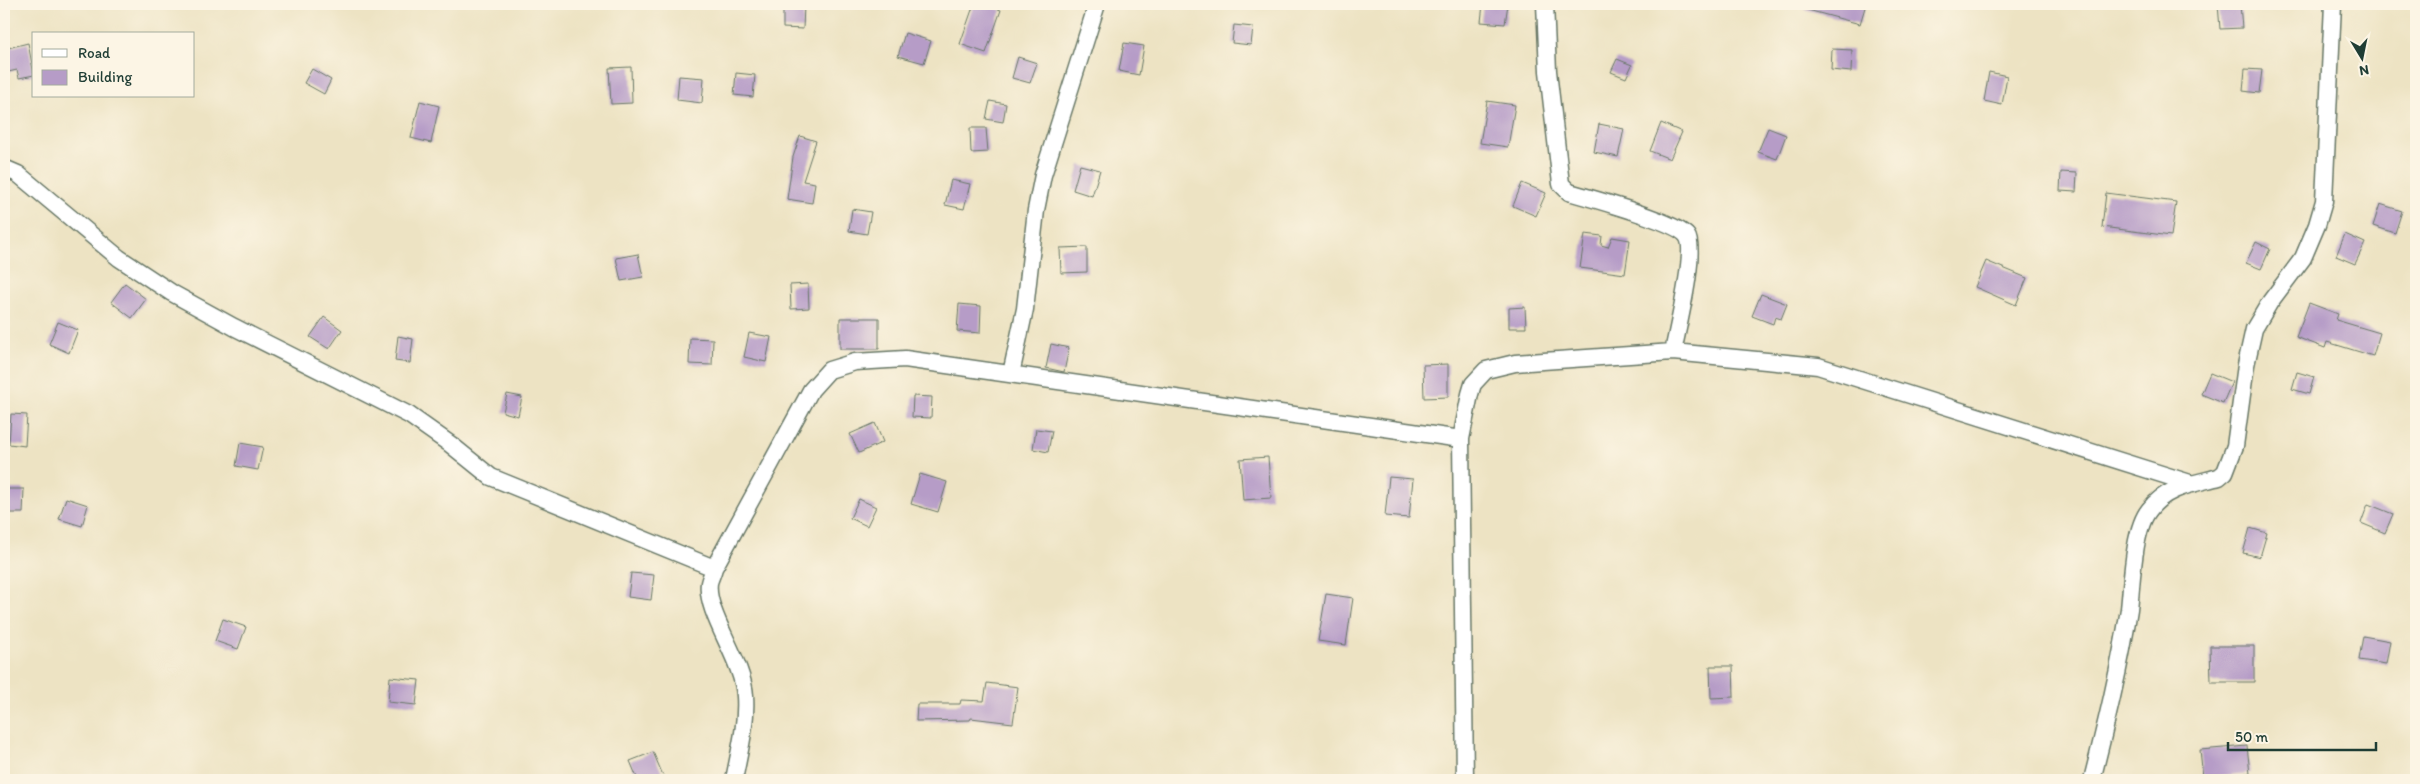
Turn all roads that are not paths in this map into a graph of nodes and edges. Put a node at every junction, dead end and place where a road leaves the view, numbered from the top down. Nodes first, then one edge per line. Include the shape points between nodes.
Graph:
1 (1097, 4) edge
2 (1545, 4) edge
3 (2333, 4) edge
4 (4, 168) edge
5 (1673, 352) junction
6 (1011, 374) junction
7 (1461, 439) junction
8 (2193, 484) junction
9 (714, 568) junction
10 (734, 780) edge
11 (1466, 780) edge
12 (2092, 780) edge

1 - 6 street via 1043,175 1025,309
2 - 5 street via 1548,71 1561,184 1570,192 1682,230 1687,236 1691,255
3 - 8 street via 2324,201 2303,258 2254,329 2230,461 2225,472 2219,477
4 - 9 street via 18,174 119,258 172,293 409,415 490,477
5 - 7 street via 1515,364 1486,370 1473,384
5 - 8 street via 1818,366
6 - 7 street
6 - 9 street via 906,359 856,362 829,370 811,390
7 - 11 street
8 - 12 street via 2171,490 2157,500 2147,512 2135,547 2128,609 2109,712
9 - 10 street via 709,583 710,601 734,655 745,696 744,725

